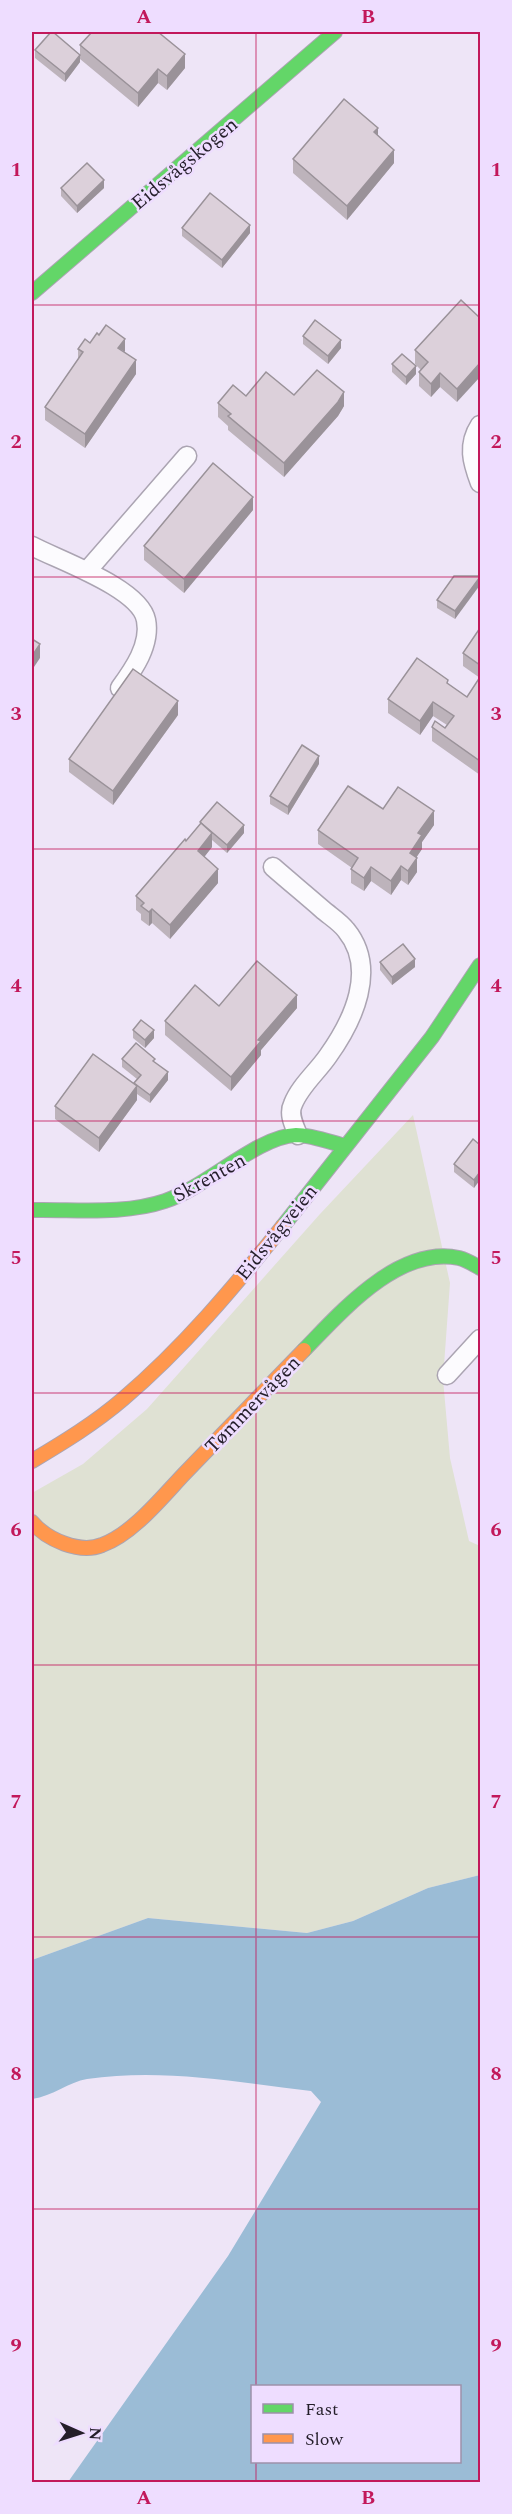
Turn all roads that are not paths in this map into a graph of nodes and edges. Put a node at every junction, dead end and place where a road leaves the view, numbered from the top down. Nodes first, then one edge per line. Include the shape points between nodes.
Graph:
1 (335, 32) edge
2 (32, 292) edge
3 (480, 425) edge
4 (187, 456) dead end
5 (480, 483) edge
6 (32, 546) edge
7 (87, 571) junction
8 (110, 703) edge
9 (273, 867) dead end
10 (480, 965) edge
11 (298, 1134) junction
12 (345, 1146) junction
13 (32, 1210) edge
14 (480, 1268) edge
15 (480, 1338) edge
16 (447, 1375) dead end
17 (32, 1461) edge
18 (32, 1522) edge

1 - 2 street, Eidsvågskogen
3 - 5 lane via 471,446
4 - 7 lane
6 - 7 lane
7 - 8 lane via 132,600 146,621 142,651
9 - 11 lane via 346,929 361,961 357,1003 349,1020 292,1105 291,1116
10 - 12 street, Eidsvågveien via 435,1032
11 - 12 street, Skrenten
11 - 13 street, Skrenten via 268,1142 189,1192 162,1202 129,1208
12 - 17 street, Eidsvågveien via 180,1345 102,1416
14 - 18 street, Tømmervågen via 461,1258 444,1256 418,1260 386,1274 348,1305 145,1514 111,1542 92,1550 79,1549 62,1543
15 - 16 lane

